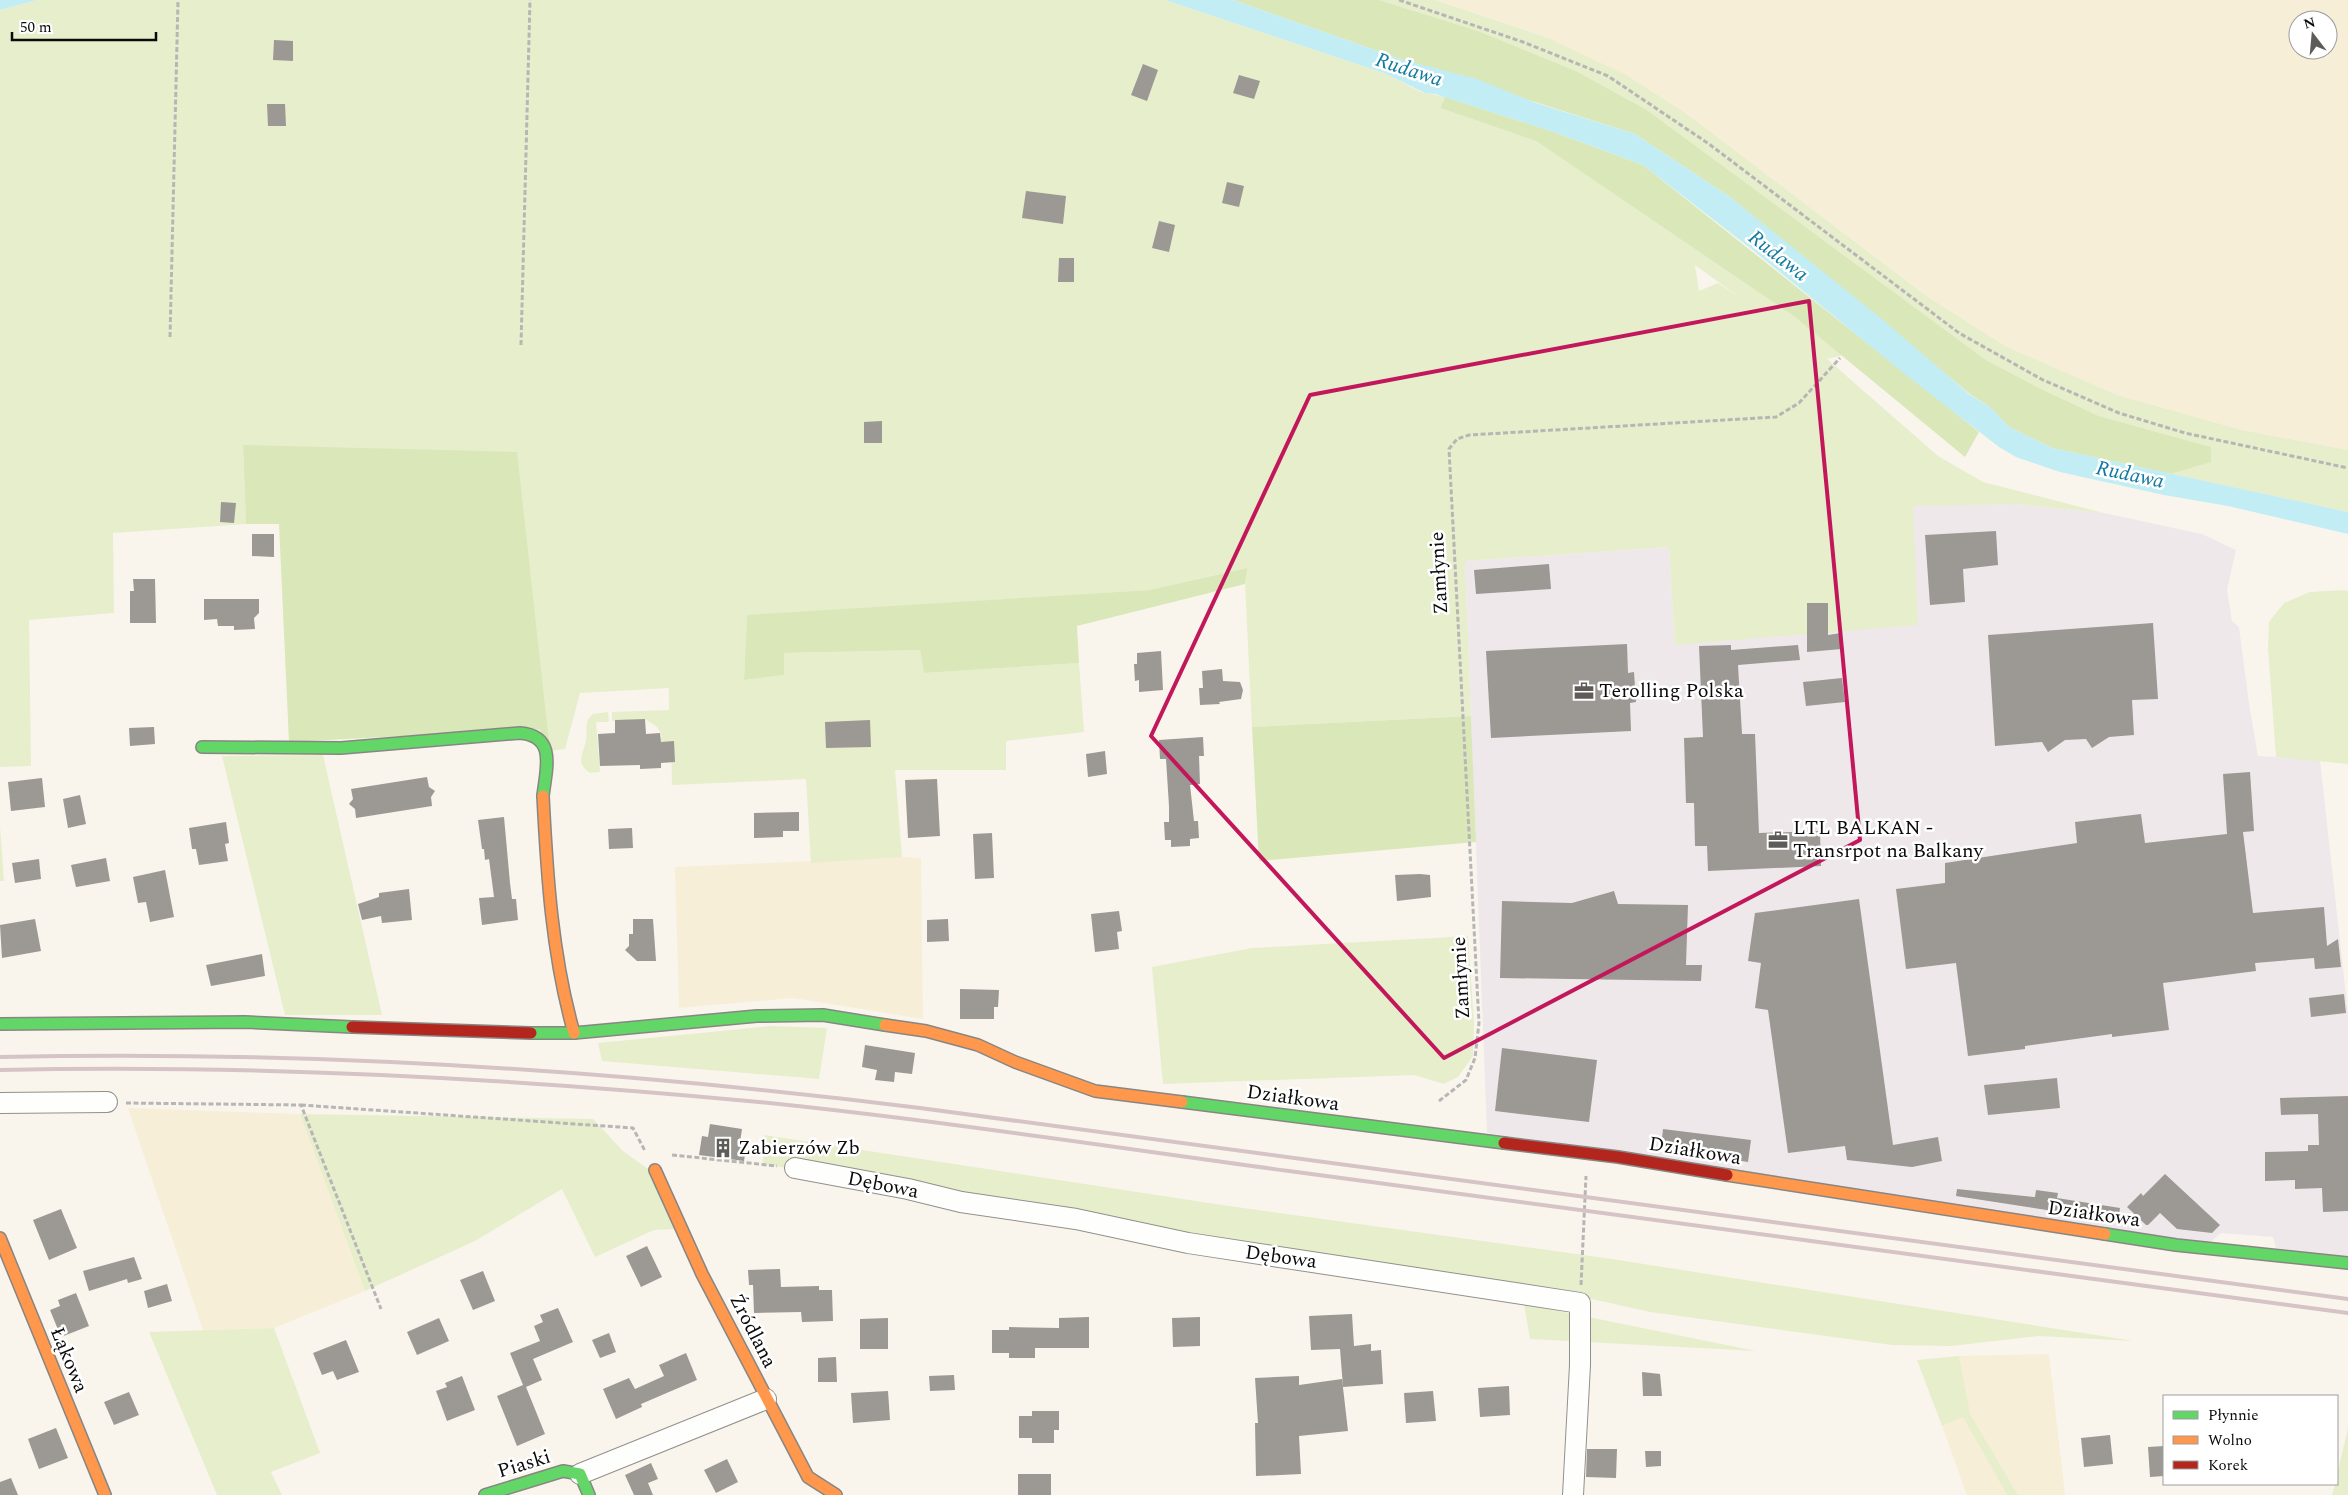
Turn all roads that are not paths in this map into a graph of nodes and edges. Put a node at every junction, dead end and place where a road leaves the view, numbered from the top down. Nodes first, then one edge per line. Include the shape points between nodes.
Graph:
1 (202, 747) dead end
2 (0, 1024) edge
3 (574, 1033) junction
4 (0, 1102) edge
5 (107, 1102) road end
6 (795, 1168) road end
7 (656, 1170) road end
8 (0, 1238) edge
9 (2348, 1263) edge
10 (766, 1399) junction
11 (580, 1474) junction
12 (105, 1495) edge
13 (485, 1495) edge
14 (589, 1495) edge
15 (836, 1495) edge
16 (1573, 1495) edge

1 - 3 street via 341,748 466,736 533,734 543,742 547,754 543,796 549,886 554,936
2 - 3 street, Działkowa via 246,1022 459,1032
3 - 9 street, Działkowa via 757,1016 823,1015 926,1031 961,1040 1096,1091 1586,1154 2147,1241
4 - 5 street
6 - 16 street, Dębowa via 961,1202 1076,1219 1197,1244 1580,1303
7 - 10 street, Źródlana via 702,1274
8 - 12 street, Łąkowa
10 - 11 street
10 - 15 street, Źródlana via 808,1477
11 - 13 street, Piaski via 563,1471
11 - 14 street, Piaski

